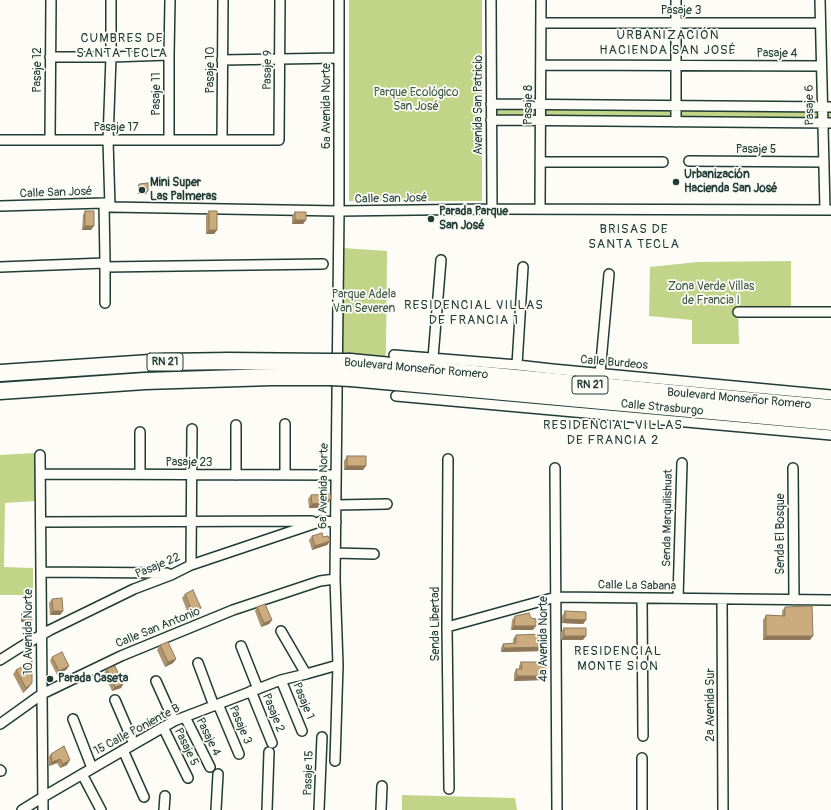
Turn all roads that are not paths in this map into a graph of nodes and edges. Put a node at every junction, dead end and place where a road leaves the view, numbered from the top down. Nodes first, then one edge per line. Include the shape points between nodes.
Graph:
1 (50, 0) edge
2 (111, 0) edge
3 (170, 0) edge
4 (223, 0) edge
5 (280, 0) edge
6 (339, 0) edge
7 (491, 0) edge
8 (541, 0) edge
9 (676, 0) edge
10 (820, 0) edge
11 (541, 22) junction
12 (676, 23) junction
13 (820, 23) junction
14 (169, 55) junction
15 (50, 57) junction
16 (111, 57) junction
17 (339, 58) junction
18 (280, 59) junction
19 (222, 60) junction
20 (541, 65) junction
21 (676, 66) junction
22 (821, 66) junction
23 (491, 104) junction
24 (541, 104) junction
25 (676, 106) junction
26 (827, 107) edge
27 (491, 120) junction
28 (541, 121) junction
29 (676, 122) junction
30 (827, 123) edge
31 (0, 140) edge
32 (50, 140) junction
33 (108, 140) junction
34 (169, 140) junction
35 (222, 140) junction
36 (279, 140) joint
37 (689, 161) dead end
38 (540, 162) junction
39 (663, 162) dead end
40 (824, 162) junction
41 (107, 205) junction
42 (0, 206) edge
43 (492, 209) junction
44 (540, 209) junction
45 (828, 210) edge
46 (339, 211) junction
47 (441, 260) dead end
48 (323, 264) dead end
49 (105, 265) junction
50 (0, 267) edge
51 (522, 267) dead end
52 (608, 274) dead end
53 (105, 303) dead end
54 (738, 312) dead end
55 (831, 312) edge
56 (394, 355) dead end
57 (433, 358) junction
58 (516, 365) junction
59 (330, 370) junction
60 (350, 370) junction
61 (0, 373) edge
62 (600, 373) junction
63 (0, 391) edge
64 (831, 395) edge
65 (396, 396) dead end
66 (831, 408) edge
67 (831, 422) edge
68 (285, 424) dead end
69 (236, 425) dead end
70 (192, 429) dead end
71 (140, 432) dead end
72 (831, 435) edge
73 (40, 455) dead end
74 (448, 459) dead end
75 (682, 463) dead end
76 (555, 468) dead end
77 (793, 468) dead end
78 (41, 474) junction
79 (140, 474) junction
80 (191, 475) junction
81 (236, 475) junction
82 (285, 475) junction
83 (336, 475) junction
84 (387, 504) dead end
85 (336, 505) junction
86 (322, 521) junction
87 (41, 522) junction
88 (191, 522) junction
89 (336, 522) junction
90 (336, 553) junction
91 (374, 554) dead end
92 (191, 565) junction
93 (41, 572) junction
94 (170, 575) junction
95 (335, 579) junction
96 (556, 596) junction
97 (642, 598) junction
98 (678, 598) junction
99 (722, 599) junction
100 (794, 600) junction
101 (831, 600) edge
102 (447, 627) junction
103 (281, 631) dead end
104 (42, 635) junction
105 (241, 646) dead end
106 (0, 660) edge
107 (198, 663) dead end
108 (338, 665) junction
109 (306, 674) junction
110 (281, 680) junction
111 (156, 681) dead end
112 (254, 690) junction
113 (42, 694) junction
114 (115, 700) dead end
115 (216, 705) junction
116 (186, 717) junction
117 (73, 719) dead end
118 (174, 721) junction
119 (0, 724) edge
120 (163, 728) junction
121 (302, 731) dead end
122 (643, 736) dead end
123 (322, 737) dead end
124 (134, 744) junction
125 (123, 750) junction
126 (239, 754) dead end
127 (642, 758) dead end
128 (334, 761) dead end
129 (210, 767) dead end
130 (92, 768) junction
131 (82, 774) junction
132 (218, 774) dead end
133 (188, 778) dead end
134 (382, 786) dead end
135 (449, 789) dead end
136 (165, 796) dead end
137 (43, 797) junction
138 (144, 797) dead end
139 (22, 810) edge
140 (43, 810) edge
141 (101, 810) edge
142 (164, 810) edge
143 (216, 810) edge
144 (267, 810) edge
145 (319, 810) edge
146 (381, 810) edge
147 (556, 810) edge
148 (642, 810) edge
149 (723, 810) edge

1 - 15 street, Pasaje 12
2 - 16 street
3 - 14 street, Pasaje 11
4 - 19 street, Pasaje 10
5 - 18 street, Pasaje 9
6 - 17 street, 6ª Avenida Norte
7 - 23 street, Avenida San Patricio
8 - 11 street, Pasaje 8
9 - 12 street
10 - 13 street, Pasaje 6
11 - 12 street, Pasaje 3
11 - 20 street, Pasaje 8
12 - 13 street, Pasaje 3
12 - 21 street
13 - 22 street, Pasaje 6
14 - 16 street
14 - 34 street, Pasaje 11
15 - 16 street
15 - 32 street, Pasaje 12
16 - 33 street
17 - 18 street
17 - 46 street, 6ª Avenida Norte
18 - 19 street
18 - 36 street, Pasaje 9
19 - 35 street, Pasaje 10
20 - 21 street, Pasaje 4
20 - 24 street, Pasaje 8
21 - 22 street, Pasaje 4
21 - 25 street
22 - 26 street, Pasaje 6
23 - 24 street
23 - 27 street, Avenida San Patricio
24 - 25 street
24 - 28 street, Pasaje 8
25 - 26 street
25 - 29 street
26 - 30 street, Pasaje 6
27 - 28 street
27 - 43 street, Avenida San Patricio
28 - 29 street
28 - 38 street, Pasaje 8
29 - 30 street
30 - 40 street, Pasaje 6
31 - 32 street, Pasaje 17
32 - 33 street, Pasaje 17
33 - 34 street, Pasaje 17
33 - 41 street
34 - 35 street, Pasaje 17
35 - 36 street, Pasaje 17
37 - 40 street, Pasaje 5
38 - 39 street
38 - 44 street, Pasaje 8
40 - 45 street, Pasaje 6
41 - 42 street, Calle San José
41 - 46 street, Calle San José
41 - 49 street
43 - 44 street, Calle San José
43 - 46 street, Calle San José
44 - 45 street, Calle San José
46 - 83 street, 6a Avenida Norte
47 - 57 street
48 - 49 street
49 - 50 street
49 - 53 street
51 - 58 street
52 - 62 street
54 - 55 street
56 - 57 street, Calle Burdeos
57 - 58 street, Calle Burdeos
58 - 62 street, Calle Burdeos
59 - 60 highway, Boulevard Monseñor Romero / RN 21, bridge
59 - 61 highway, Boulevard Monseñor Romero / RN 21 via 229,361 165,362
59 - 63 highway, Boulevard Monseñor Romero / RN 21 via 272,377 152,381
60 - 66 highway, Boulevard Monseñor Romero / RN 21
60 - 67 highway, Boulevard Monseñor Romero / RN 21
62 - 64 street, Calle Burdeos
65 - 72 street, Calle Strasburgo
68 - 82 street
69 - 81 street
70 - 80 street
71 - 79 street
73 - 78 street, 10 Avenida Norte
74 - 102 street, Senda Libertad
75 - 98 street, Senda Marquilishuat
76 - 96 street, 4a Avenida Norte
77 - 100 street, Senda El Bosque
78 - 79 street, Pasaje 23
78 - 87 street, 10 Avenida Norte
79 - 80 street, Pasaje 23
80 - 81 street, Pasaje 23
80 - 88 street
81 - 82 street, Pasaje 23
82 - 83 street, Pasaje 23
83 - 85 street, 6a Avenida Norte
84 - 85 street
85 - 89 street, 6a Avenida Norte
86 - 88 street
86 - 89 street, Pasaje 22
86 - 92 street, Pasaje 22
87 - 88 street
87 - 93 street, 10 Avenida Norte
88 - 92 street
89 - 90 street, 6a Avenida Norte
90 - 91 street
90 - 95 street, 6a Avenida Norte
92 - 94 street, Pasaje 22
93 - 94 street
93 - 104 street, 10 Avenida Norte
94 - 104 street, Pasaje 22 via 134,589
95 - 108 street, 6a Avenida Norte
95 - 113 street, Calle San Antonio via 320,581 233,610 121,656
96 - 97 street, Calle La Sabana
96 - 102 street, Calle La Sabana
96 - 147 street, 4a Avenida Norte
97 - 98 street, Calle La Sabana
97 - 122 street
98 - 99 street, Calle La Sabana
99 - 100 street, Calle La Sabana
99 - 149 street, 2a Avenida Sur
100 - 101 street, Calle La Sabana
102 - 135 street, Senda Libertad
103 - 109 street
104 - 106 street, Pasaje 22
104 - 113 street, 10 Avenida Norte
105 - 112 street
107 - 115 street
108 - 109 street, 15 Calle Poniente B
108 - 128 street, 6a Avenida Norte
109 - 110 street, 15 Calle Poniente B
110 - 112 street, 15 Calle Poniente B
110 - 121 street, Pasaje 1
111 - 118 street
112 - 115 street, 15 Calle Poniente B
112 - 144 street, Pasaje 2 via 271,748
113 - 119 street, Calle San Antonio
113 - 137 street, 10 Avenida Norte
114 - 124 street
115 - 116 street, 15 Calle Poniente B
115 - 126 street, Pasaje 3
116 - 118 street, 15 Calle Poniente B
116 - 129 street, Pasaje 4
117 - 130 street
118 - 120 street, 15 Calle Poniente B
120 - 124 street, 15 Calle Poniente B
120 - 133 street, Pasaje 5
123 - 145 street, Pasaje 15
124 - 125 street, 15 Calle Poniente B
125 - 130 street, 15 Calle Poniente B
125 - 138 street
127 - 148 street
130 - 131 street, 15 Calle Poniente B
131 - 137 street, 15 Calle Poniente B
131 - 141 street
132 - 143 street
134 - 146 street
136 - 142 street
137 - 139 street, 15 Calle Poniente B
137 - 140 street, 10 Avenida Norte

